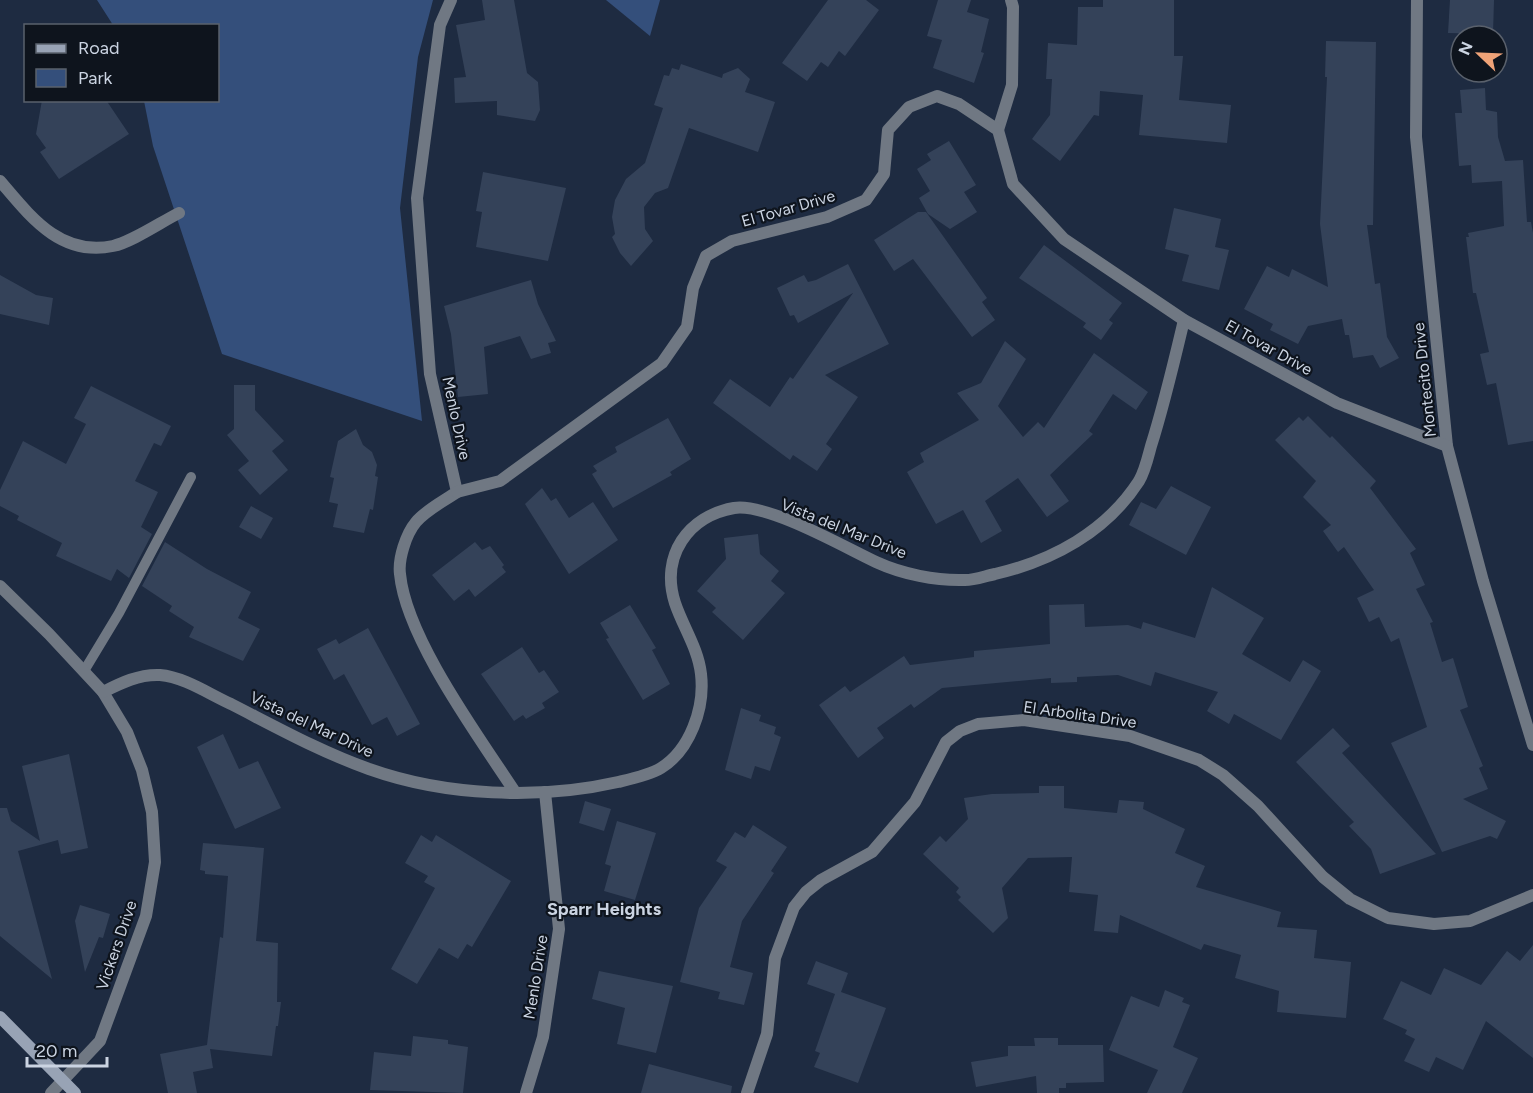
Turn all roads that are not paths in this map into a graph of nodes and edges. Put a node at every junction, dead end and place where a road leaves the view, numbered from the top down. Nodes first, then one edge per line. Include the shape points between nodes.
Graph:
1 (451, 0) edge
2 (1011, 0) edge
3 (1417, 0) edge
4 (998, 130) junction
5 (0, 181) edge
6 (179, 213) dead end
7 (1184, 320) junction
8 (1447, 446) junction
9 (191, 477) dead end
10 (457, 492) junction
11 (0, 586) edge
12 (84, 671) junction
13 (103, 692) junction
14 (1533, 745) edge
15 (515, 792) junction
16 (545, 792) junction
17 (1533, 895) edge
18 (0, 1017) edge
19 (64, 1080) junction
20 (51, 1093) edge
21 (75, 1093) edge
22 (526, 1093) edge
23 (747, 1093) edge

1 - 10 street, Menlo Drive via 440,25 417,198 430,374
2 - 4 street via 1012,85
3 - 8 street, Montecito Drive via 1416,137
4 - 7 street, El Tovar Drive via 1014,184 1064,239
4 - 10 street, El Tovar Drive via 959,104 937,96 909,107 888,130 884,174 866,200 827,216 732,241 706,256 693,288 687,327 662,363 500,482
5 - 6 street via 35,222 73,245 114,246
7 - 8 street, El Tovar Drive via 1337,403
7 - 16 street, Vista del Mar Drive via 1140,479 1108,519 1062,551 1016,569 967,580 923,576 879,563 787,520 740,507 706,515 681,537 671,566 674,601 690,632 701,676 698,712 686,746 660,769 618,782
8 - 14 street, Montecito Drive via 1486,593
9 - 12 lane via 119,614
10 - 15 street via 416,522 404,545 399,572 409,614 425,647
11 - 12 street, Vickers Drive
12 - 13 street, Vickers Drive
13 - 15 street, Vista del Mar Drive via 129,679 161,675 191,685 325,752 372,770 429,784
13 - 19 street, Vickers Drive via 127,732 142,770 152,812 156,862 146,916 100,1041
15 - 16 street, Vista del Mar Drive
16 - 22 street, Menlo Drive via 559,929 543,1037
17 - 23 street, El Arbolita Drive via 1470,921 1434,924 1388,918 1350,899 1332,884 1258,806 1199,760 1130,735 1024,720 978,724 946,742 915,802 872,852 821,880 794,907 775,958 767,1034
18 - 19 street
19 - 20 street, Vickers Drive
19 - 21 street

